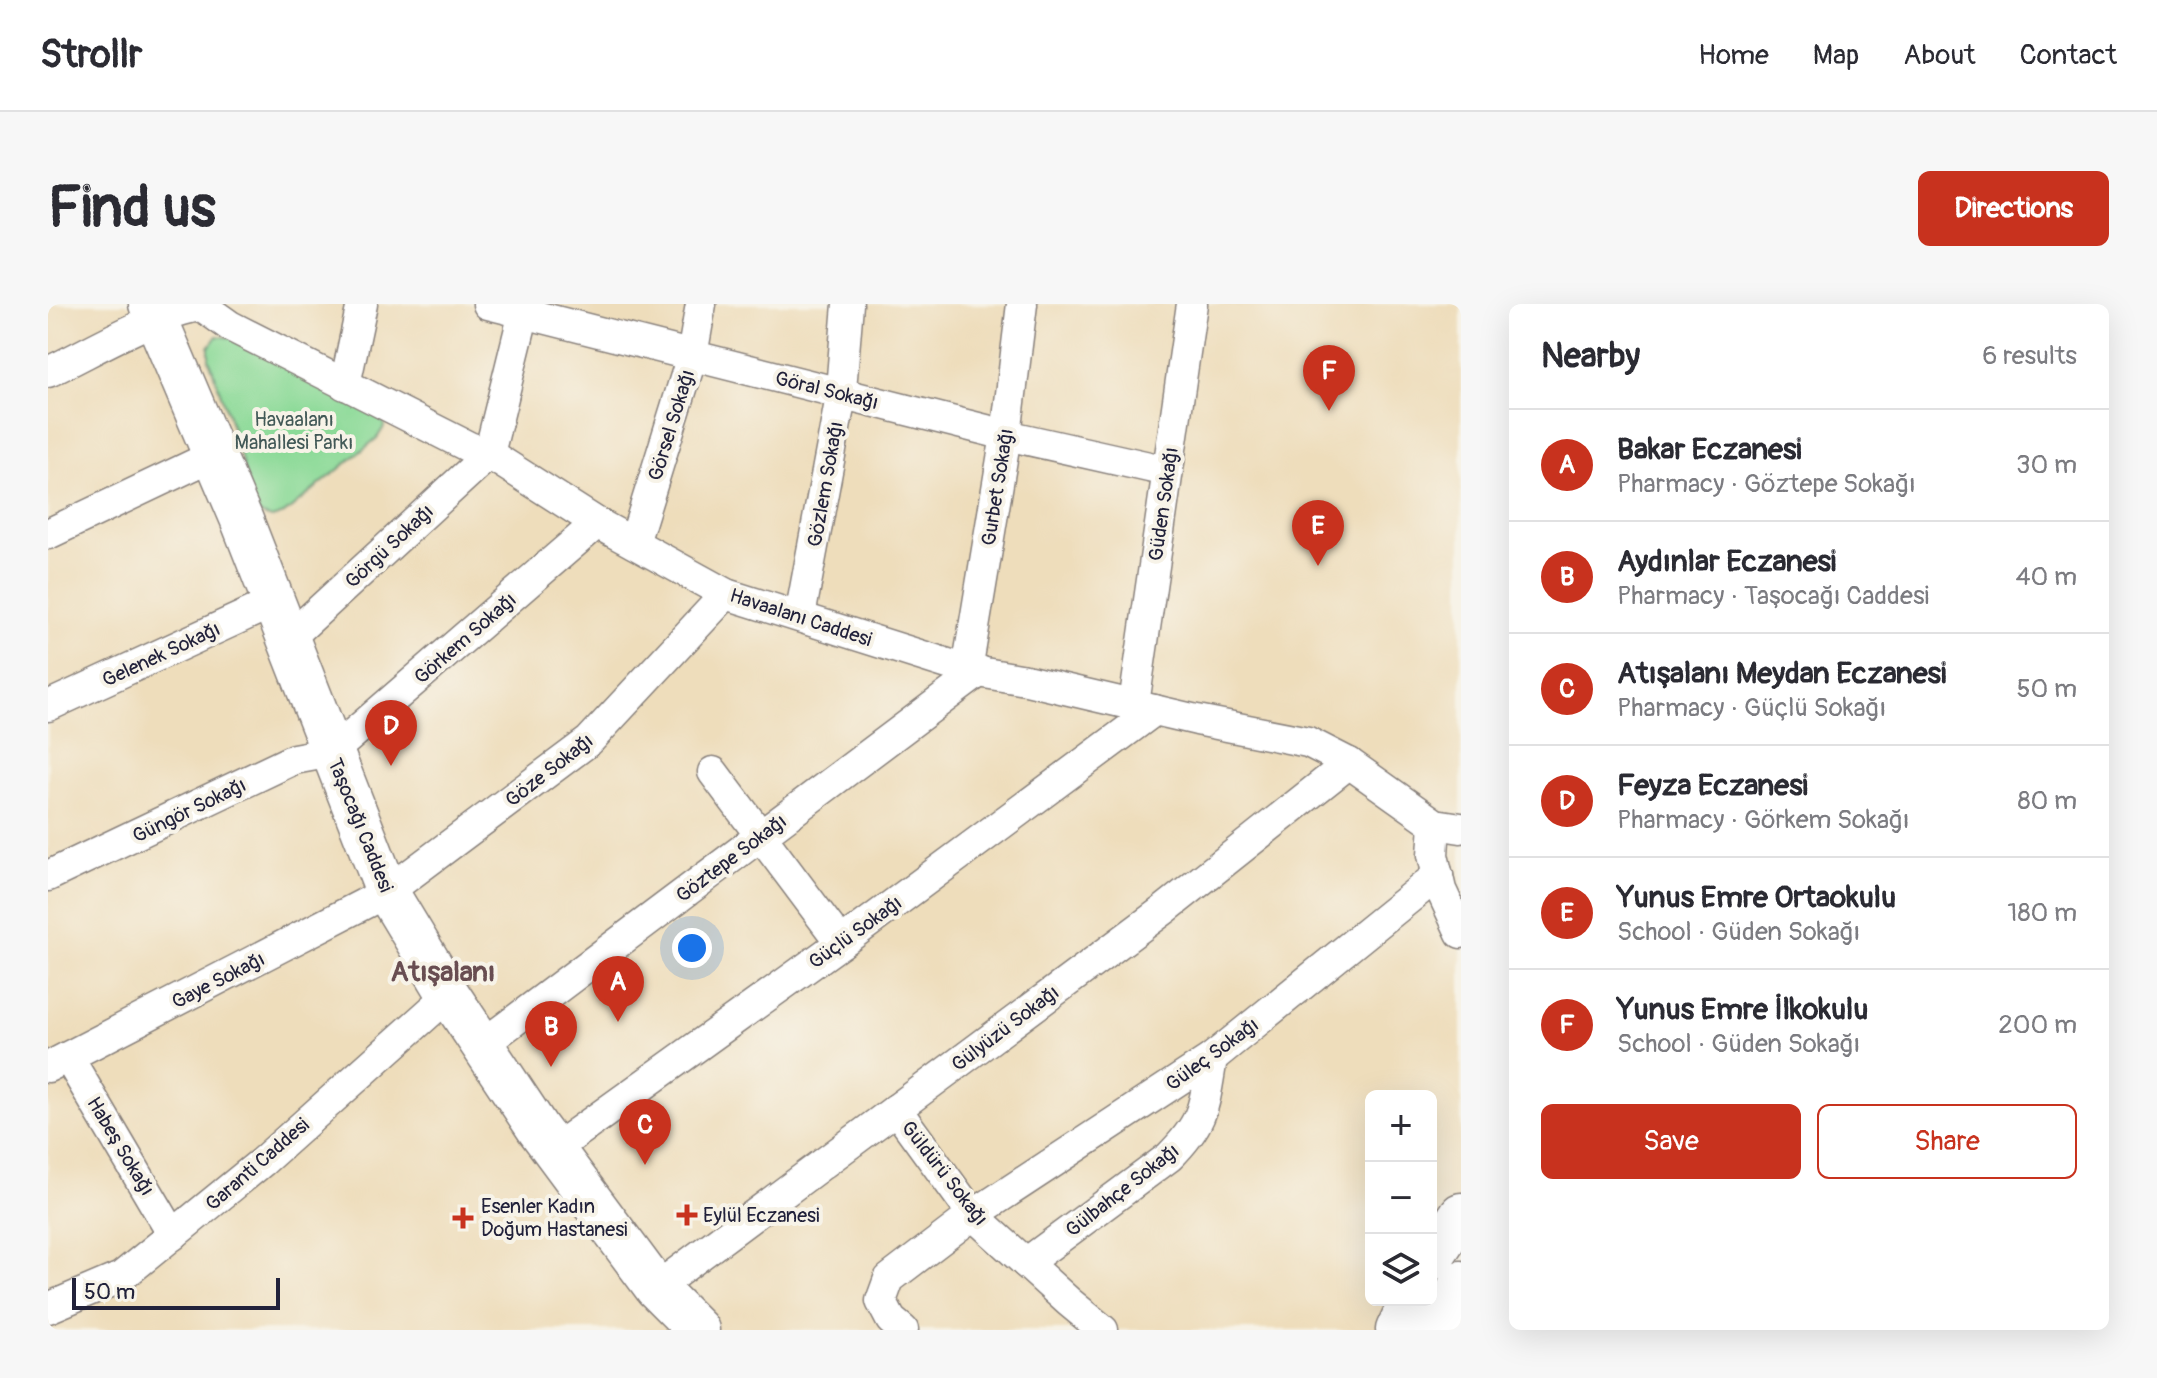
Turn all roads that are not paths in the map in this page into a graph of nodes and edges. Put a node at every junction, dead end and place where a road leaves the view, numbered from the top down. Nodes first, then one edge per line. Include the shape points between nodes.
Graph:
1 (362, 304) edge
2 (488, 304) edge
3 (701, 304) edge
4 (848, 304) edge
5 (1022, 304) edge
6 (1192, 304) edge
7 (203, 305) edge
8 (525, 309) edge
9 (154, 312) edge
10 (692, 356) junction
11 (48, 372) edge
12 (345, 385) junction
13 (840, 393) junction
14 (1006, 435) junction
15 (489, 454) junction
16 (214, 455) junction
17 (1167, 471) junction
18 (597, 523) junction
19 (48, 534) edge
20 (634, 543) junction
21 (726, 594) junction
22 (800, 616) junction
23 (281, 620) junction
24 (974, 671) junction
25 (48, 706) edge
26 (1144, 707) junction
27 (332, 752) junction
28 (1349, 763) junction
29 (713, 772) dead end
30 (1448, 826) edge
31 (760, 835) junction
32 (1438, 875) junction
33 (48, 876) edge
34 (387, 892) junction
35 (1461, 933) edge
36 (841, 943) junction
37 (449, 995) junction
38 (482, 1045) junction
39 (1212, 1058) junction
40 (58, 1062) edge
41 (896, 1109) junction
42 (553, 1150) junction
43 (1461, 1214) edge
44 (973, 1215) junction
45 (173, 1235) junction
46 (1437, 1250) edge
47 (1026, 1263) junction
48 (656, 1288) junction
49 (48, 1308) edge
50 (1443, 1309) edge
51 (698, 1330) edge
52 (903, 1330) edge
53 (1103, 1330) edge
54 (1397, 1330) edge

1 - 12 street
2 - 8 street, Göral Sokağı
3 - 10 street, Görsel Sokağı
4 - 13 street, Gözlem Sokağı
5 - 14 street, Gurbet Sokağı
6 - 17 street, Güden Sokağı
7 - 9 street, Havaalanı Caddesi
7 - 12 street, Havaalanı Caddesi via 230,326
8 - 10 street, Göral Sokağı
8 - 15 street
9 - 11 street, Havaalanı Caddesi
9 - 16 main road, Taşocağı Caddesi
10 - 13 street, Göral Sokağı
10 - 20 street, Görsel Sokağı
12 - 15 street, Havaalanı Caddesi
13 - 14 street, Göral Sokağı
13 - 22 street, Gözlem Sokağı
14 - 17 street, Göral Sokağı
14 - 24 street, Gurbet Sokağı
15 - 18 street, Havaalanı Caddesi
15 - 23 street, Görgü Sokağı
16 - 19 street
16 - 23 main road, Taşocağı Caddesi
17 - 26 street, Güden Sokağı
18 - 20 street, Havaalanı Caddesi
18 - 27 street, Görkem Sokağı
20 - 21 street, Havaalanı Caddesi
21 - 22 street, Havaalanı Caddesi
21 - 34 street, Göze Sokağı via 589,741
22 - 24 street, Havaalanı Caddesi
23 - 25 street, Gelenek Sokağı
23 - 27 main road, Taşocağı Caddesi
24 - 26 street, Havaalanı Caddesi
24 - 31 street, Göztepe Sokağı
26 - 28 street, Havaalanı Caddesi via 1308,742
26 - 36 street, Güçlü Sokağı
27 - 33 street, Güngör Sokağı via 294,759
27 - 34 main road, Taşocağı Caddesi
28 - 30 street, Havaalanı Caddesi
28 - 41 street, Gülyüzü Sokağı via 1165,909
29 - 31 street
30 - 32 street via 1433,855
31 - 36 street
31 - 38 street, Göztepe Sokağı
32 - 35 street
32 - 39 street, Güleç Sokağı
34 - 37 main road, Taşocağı Caddesi
34 - 40 street, Gaye Sokağı
36 - 42 street, Güçlü Sokağı
37 - 38 main road, Taşocağı Caddesi
37 - 45 street, Garanti Caddesi
38 - 42 main road, Taşocağı Caddesi
39 - 44 street, Güleç Sokağı
39 - 47 street, Gülbahçe Sokağı via 1204,1112 1187,1140
40 - 45 street, Habeş Sokağı
41 - 44 street, Güldürü Sokağı
41 - 48 street, Gülyüzü Sokağı
42 - 48 main road, Taşocağı Caddesi
43 - 46 main road
44 - 47 street, Güldürü Sokağı
44 - 52 street, Güleç Sokağı via 889,1279 881,1301
45 - 49 street, Garanti Caddesi via 121,1277
47 - 53 street, Güldürü Sokağı
48 - 51 main road, Taşocağı Caddesi
50 - 54 main road

